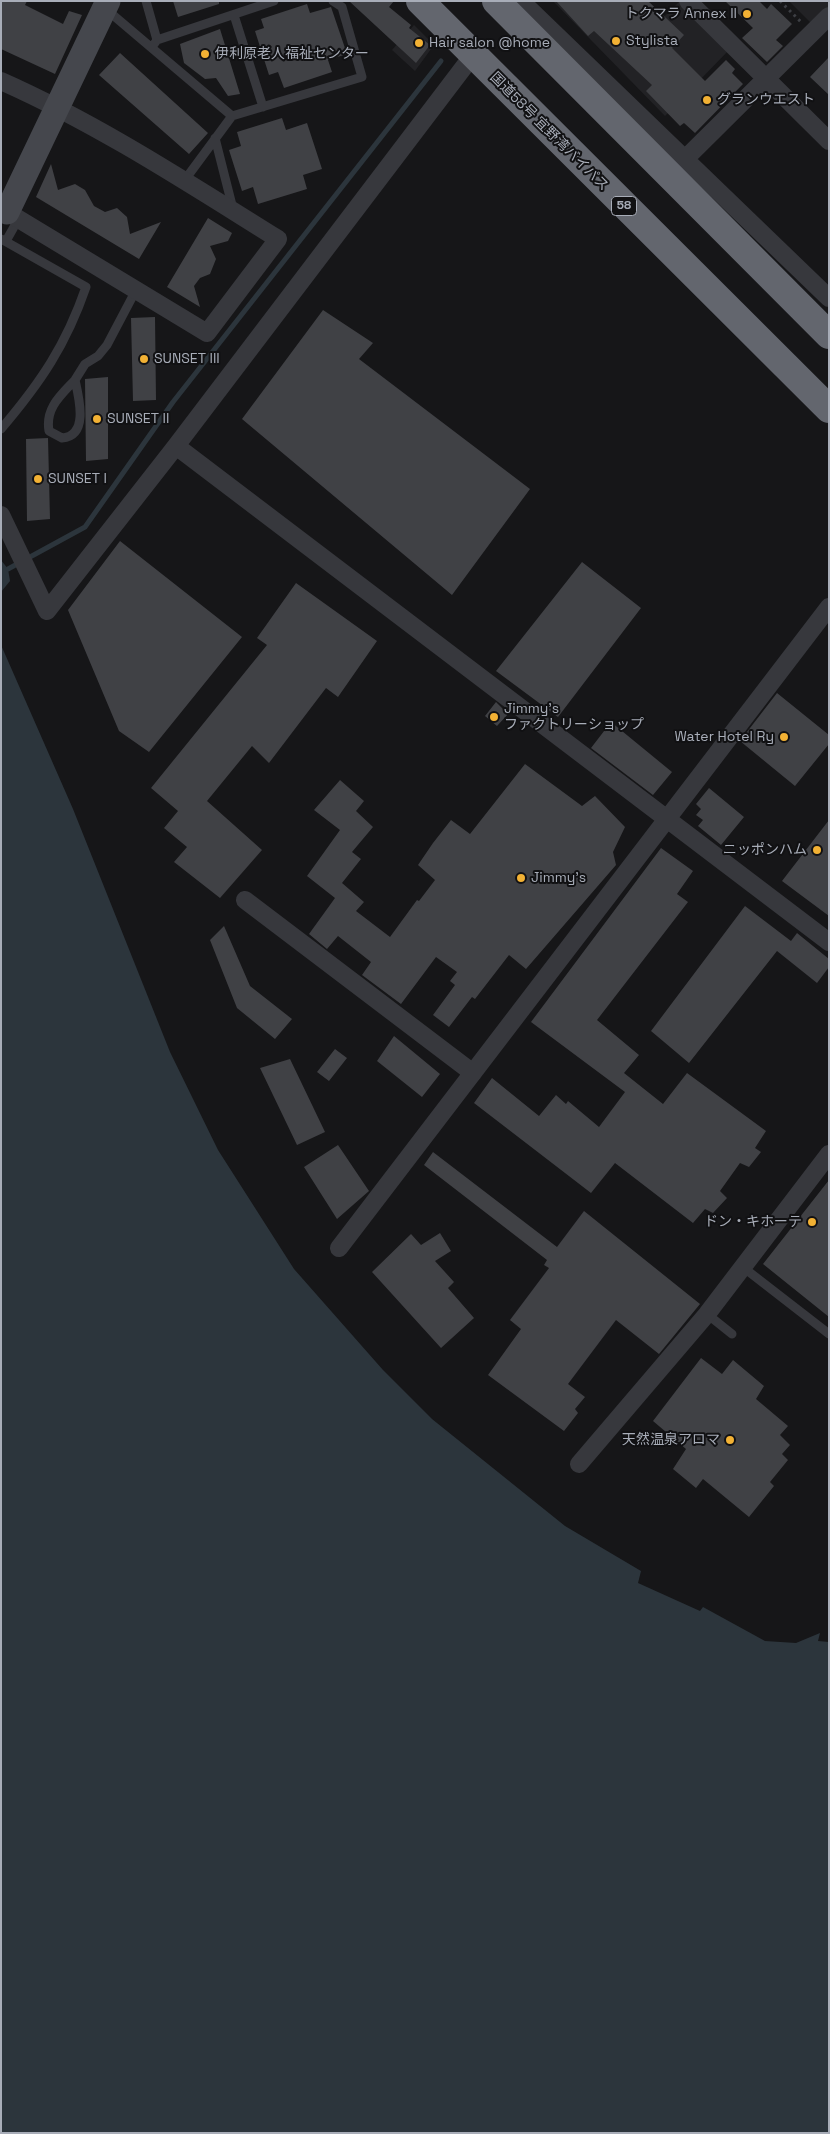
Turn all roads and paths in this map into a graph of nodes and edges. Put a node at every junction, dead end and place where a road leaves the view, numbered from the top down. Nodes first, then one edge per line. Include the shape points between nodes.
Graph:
1 (146, 1) edge
2 (274, 1) edge
3 (334, 1) edge
4 (420, 1) edge
5 (496, 1) edge
6 (521, 1) edge
7 (688, 1) edge
8 (105, 4) edge
9 (234, 15) junction
10 (829, 16) edge
11 (154, 43) junction
12 (473, 55) junction
13 (765, 78) junction
14 (1, 80) edge
15 (58, 106) junction
16 (263, 107) junction
17 (232, 116) junction
18 (215, 138) junction
19 (829, 142) edge
20 (686, 158) junction
21 (184, 181) junction
22 (234, 212) junction
23 (13, 215) junction
24 (4, 240) edge
25 (136, 290) junction
26 (829, 298) edge
27 (829, 335) edge
28 (75, 380) junction
29 (829, 409) edge
30 (1, 429) edge
31 (176, 446) junction
32 (1, 515) edge
33 (829, 607) edge
34 (666, 819) junction
35 (245, 900) dead end
36 (829, 942) edge
37 (473, 1073) junction
38 (829, 1154) edge
39 (339, 1248) dead end
40 (744, 1268) junction
41 (708, 1314) junction
42 (732, 1334) dead end
43 (829, 1334) edge
44 (579, 1464) dead end

1 - 11 lane
2 - 9 lane
3 - 16 lane via 342,7 362,77
4 - 12 highway, 国道58号 宜野湾バイパス / 58
5 - 27 highway
6 - 20 street
7 - 13 street
8 - 11 lane
8 - 15 street
9 - 11 lane
9 - 16 lane
10 - 13 street
11 - 17 lane
12 - 29 highway, 国道58号 宜野湾バイパス / 58
12 - 31 street
13 - 19 street
13 - 20 street
14 - 15 street
15 - 21 street
15 - 23 street
16 - 17 lane
17 - 18 lane
18 - 21 lane
18 - 22 lane
20 - 26 street
21 - 22 street
22 - 25 street via 278,239 207,333
23 - 24 lane
23 - 25 street
24 - 30 lane via 86,287 73,324 52,363
25 - 28 lane via 107,345 85,364
28 - 28 lane via 80,401 79,430 74,436 62,438 49,431 47,419 55,402
31 - 32 street via 46,611
31 - 34 street
33 - 34 street
34 - 36 street
34 - 37 street
35 - 37 street
37 - 39 street
38 - 40 street
40 - 41 street
40 - 43 lane
41 - 42 lane
41 - 44 street

